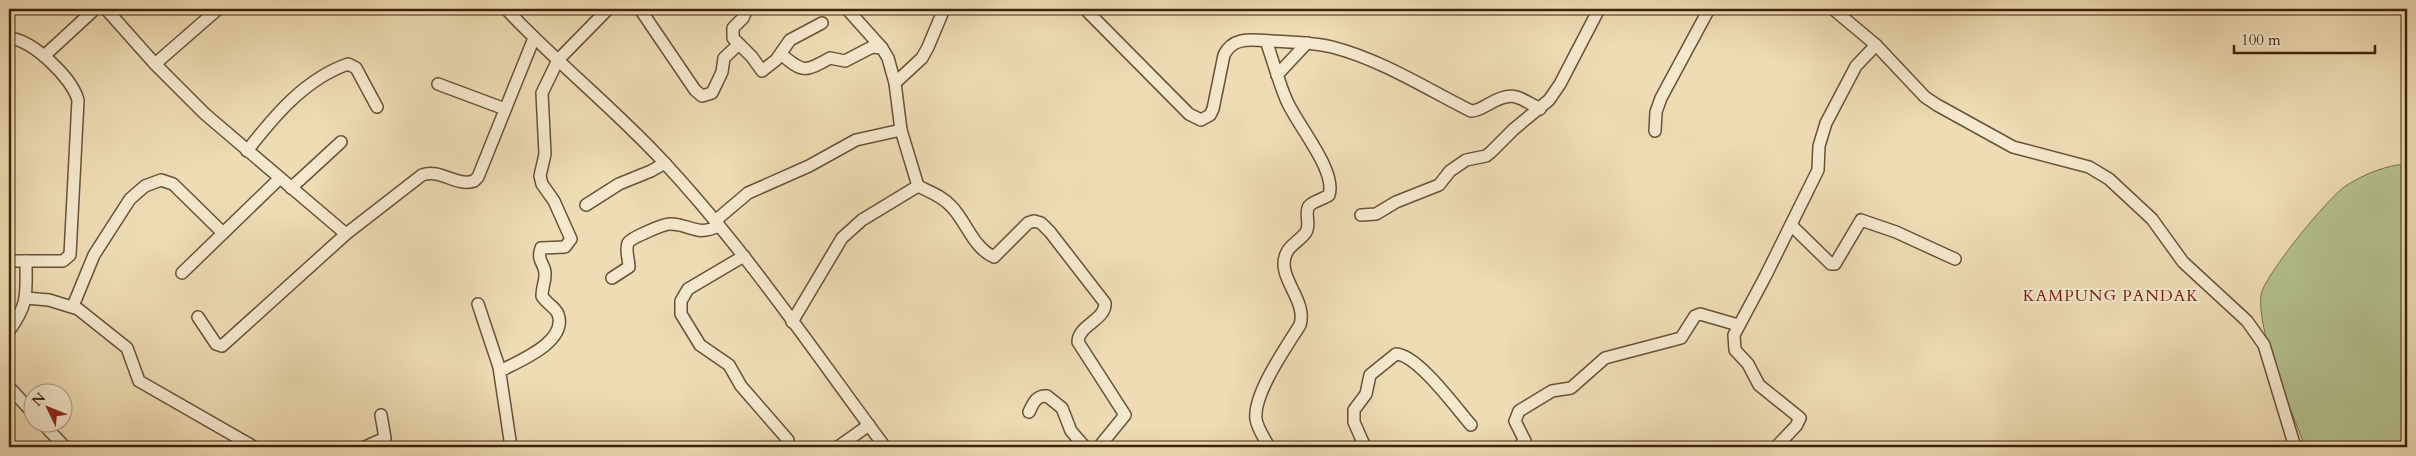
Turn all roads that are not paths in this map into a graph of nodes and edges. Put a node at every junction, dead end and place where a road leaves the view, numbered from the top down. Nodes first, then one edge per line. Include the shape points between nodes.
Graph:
1 (95, 9) edge
2 (106, 9) edge
3 (218, 9) edge
4 (506, 9) edge
5 (608, 9) edge
6 (640, 9) edge
7 (747, 9) edge
8 (847, 9) edge
9 (944, 9) edge
10 (1085, 9) edge
11 (1599, 9) edge
12 (1709, 9) edge
13 (1833, 9) edge
14 (822, 23) dead end
15 (9, 38) edge
16 (534, 38) junction
17 (1266, 41) junction
18 (1307, 43) junction
19 (739, 44) junction
20 (1876, 46) junction
21 (882, 48) junction
22 (781, 54) junction
23 (44, 56) junction
24 (558, 60) junction
25 (155, 64) junction
26 (1277, 74) junction
27 (438, 84) dead end
28 (895, 84) junction
29 (377, 107) dead end
30 (506, 108) junction
31 (1540, 109) junction
32 (901, 130) junction
33 (1655, 130) dead end
34 (341, 142) dead end
35 (247, 151) junction
36 (665, 163) junction
37 (280, 178) junction
38 (918, 186) junction
39 (291, 188) junction
40 (586, 205) dead end
41 (1361, 215) dead end
42 (714, 220) junction
43 (1791, 226) junction
44 (223, 234) junction
45 (346, 234) junction
46 (744, 256) junction
47 (1955, 259) dead end
48 (9, 262) edge
49 (26, 265) junction
50 (182, 273) dead end
51 (612, 278) dead end
52 (26, 298) junction
53 (478, 304) dead end
54 (73, 306) junction
55 (198, 317) dead end
56 (792, 322) junction
57 (1738, 325) junction
58 (9, 331) edge
59 (500, 371) junction
60 (9, 387) edge
61 (22, 401) edge
62 (1029, 412) dead end
63 (382, 415) dead end
64 (869, 425) junction
65 (1471, 425) dead end
66 (54, 434) edge
67 (788, 440) dead end
68 (1525, 445) edge
69 (66, 447) edge
70 (254, 447) edge
71 (365, 447) edge
72 (510, 447) edge
73 (838, 447) edge
74 (885, 447) edge
75 (1085, 447) edge
76 (1099, 447) edge
77 (1269, 447) edge
78 (1366, 447) edge
79 (1776, 447) edge
80 (2295, 447) edge

1 - 23 street
2 - 25 street
3 - 25 street
4 - 16 street
5 - 24 street
6 - 19 street via 702,96 712,93 722,72 724,58
7 - 19 street via 732,31
8 - 21 street
9 - 28 street via 922,58
10 - 17 street via 1189,114 1201,120 1213,109 1228,47 1239,40
11 - 31 street via 1560,84
12 - 33 street via 1661,98
13 - 20 street
14 - 22 street via 790,40
15 - 23 street via 26,43
16 - 24 street
16 - 30 street
17 - 18 street
17 - 26 street
18 - 26 street
18 - 31 street via 1382,64 1471,111 1509,95
19 - 22 street via 762,71
20 - 43 street via 1856,66 1826,123 1819,146 1819,165
20 - 80 street via 1937,106 2013,147 2089,167 2109,179 2142,209 2183,262 2258,334
21 - 22 street via 872,47 845,61 830,58 803,70
21 - 28 street
23 - 49 street via 73,86 78,100 72,248 63,261
24 - 36 street
24 - 59 street via 542,93 545,154 540,176 571,239 566,247 539,252 539,262 546,276 542,296 557,312 558,328 553,339 542,348
25 - 35 street
26 - 77 street via 1289,107 1325,167 1332,186 1329,195 1310,205 1309,226 1290,247 1285,258 1290,285 1299,301 1302,318 1272,369 1257,408 1256,422
27 - 30 street
28 - 32 street
29 - 35 street via 356,68 348,64 307,87 275,116
30 - 45 street via 474,181 464,183 434,172 422,175
31 - 41 street via 1486,156 1466,160 1450,171 1439,185 1396,202 1376,214
32 - 38 street
32 - 42 street via 856,140 810,166 748,193
34 - 39 street
35 - 37 street
36 - 40 street via 619,184
36 - 42 street
37 - 39 street
37 - 44 street
38 - 56 street via 862,220 842,238
38 - 76 street via 940,196 951,206 977,242 994,257 1028,223 1040,223 1105,303 1104,310 1081,333 1078,342 1125,415
39 - 45 street
42 - 46 street
42 - 51 street via 704,232 665,224 632,239 627,248 629,267
43 - 47 street via 1831,264 1835,264 1861,220
43 - 57 street
44 - 50 street
44 - 54 street via 173,184 161,180 145,186 130,199 94,254
45 - 55 street via 222,346 216,344
46 - 56 street
46 - 67 street via 688,289 681,300 681,314 700,345 729,365 741,386
48 - 49 street
49 - 52 street
52 - 54 street
52 - 58 street
53 - 59 street
54 - 70 street via 122,343 130,354 139,381
56 - 64 street
57 - 68 street via 1700,314 1692,318 1681,338 1605,358 1571,388 1552,391 1516,415 1516,426
57 - 79 street via 1734,335 1735,350 1748,364 1759,385 1800,418
59 - 72 street
60 - 61 street
62 - 75 street via 1039,397 1047,396 1062,408 1071,431
63 - 71 street via 385,438
64 - 73 street
64 - 74 street
65 - 78 street via 1425,371 1396,354 1370,375 1366,394 1354,410 1354,422
66 - 69 street

